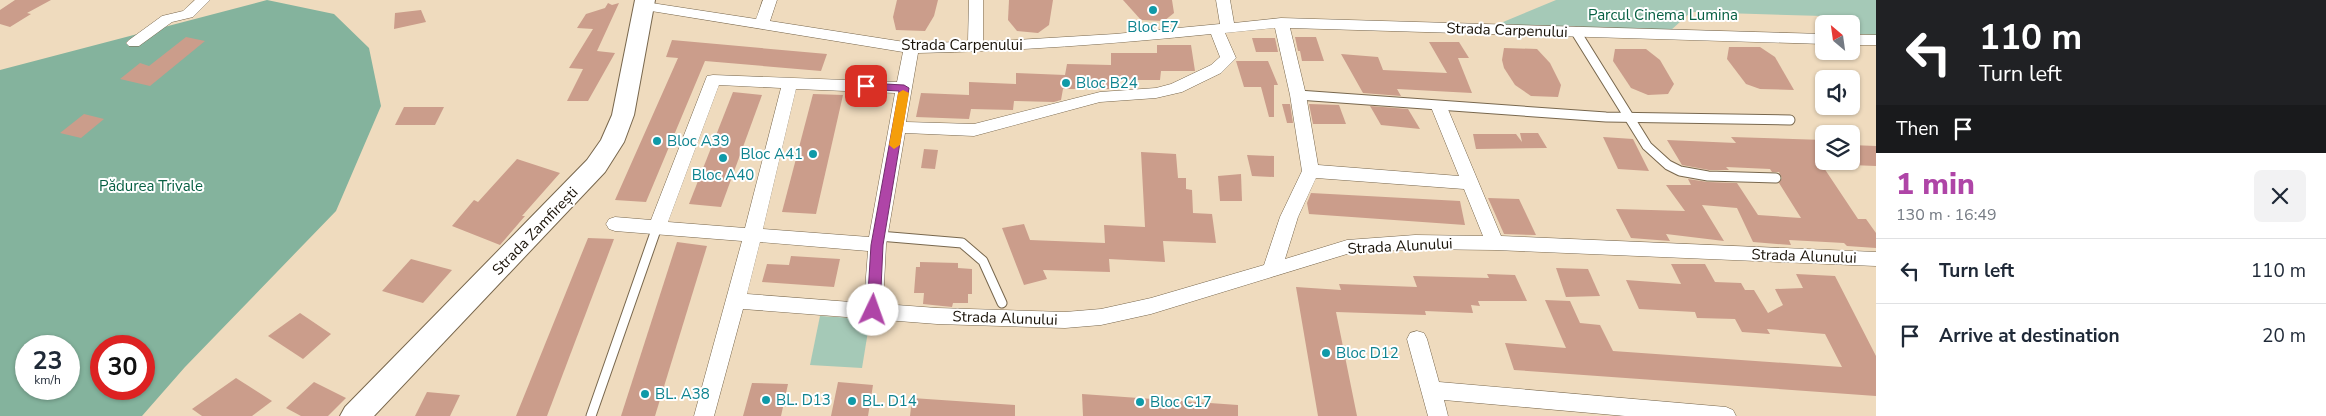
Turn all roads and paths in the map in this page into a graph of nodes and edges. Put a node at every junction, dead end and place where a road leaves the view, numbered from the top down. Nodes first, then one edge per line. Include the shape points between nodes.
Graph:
1 (203, 0) edge
2 (770, 0) edge
3 (976, 0) edge
4 (1224, 0) edge
5 (645, 3) edge
6 (762, 23) junction
7 (1281, 24) junction
8 (1222, 29) junction
9 (1576, 32) junction
10 (1815, 39) edge
11 (1860, 40) edge
12 (1876, 40) edge
13 (134, 43) dead end
14 (975, 47) junction
15 (911, 48) junction
16 (790, 83) junction
17 (904, 88) junction
18 (1298, 95) junction
19 (1439, 107) junction
20 (1632, 119) junction
21 (1790, 120) dead end
22 (897, 127) junction
23 (1310, 171) junction
24 (1776, 178) dead end
25 (1471, 183) junction
26 (615, 224) dead end
27 (657, 227) junction
28 (751, 233) junction
29 (878, 240) junction
30 (1495, 243) junction
31 (1876, 259) edge
32 (1272, 269) junction
33 (736, 301) junction
34 (1002, 303) dead end
35 (873, 310) junction
36 (1417, 339) dead end
37 (1431, 390) junction
38 (355, 416) edge
39 (591, 416) edge
40 (704, 416) edge
41 (1438, 416) edge
42 (1726, 416) edge

1 - 13 street via 188,14 167,19
2 - 6 street
3 - 14 street
4 - 8 street
5 - 6 street, Strada Carpenului
5 - 38 street, Strada Zamfirești via 623,115 612,142 596,166
6 - 15 street, Strada Carpenului
7 - 8 street, Strada Carpenului
7 - 9 street, Strada Carpenului
7 - 18 street
8 - 14 street, Strada Carpenului
8 - 22 street via 1228,58 1216,69 1176,88 1156,93 1100,97 974,130
9 - 10 street, Strada Carpenului
9 - 20 lane
11 - 12 street
14 - 15 street, Strada Carpenului
15 - 17 street
16 - 17 street
16 - 27 street via 713,80
16 - 28 street
17 - 22 street
18 - 19 lane
18 - 23 street
19 - 20 lane
19 - 25 street
20 - 21 lane
20 - 24 lane via 1647,146 1680,171 1708,176
22 - 29 street
23 - 25 street
23 - 32 street via 1289,217
25 - 30 street
26 - 27 street
27 - 28 street
27 - 39 lane
28 - 29 street
28 - 33 street
29 - 34 lane via 962,243 972,248 987,266
29 - 35 street
30 - 31 street, Strada Alunului
30 - 32 street, Strada Alunului via 1416,242 1347,247
32 - 35 street, Strada Alunului via 1151,306 1101,317 1027,319
33 - 35 street, Strada Alunului
33 - 40 street
36 - 37 street
37 - 41 street
37 - 42 street

